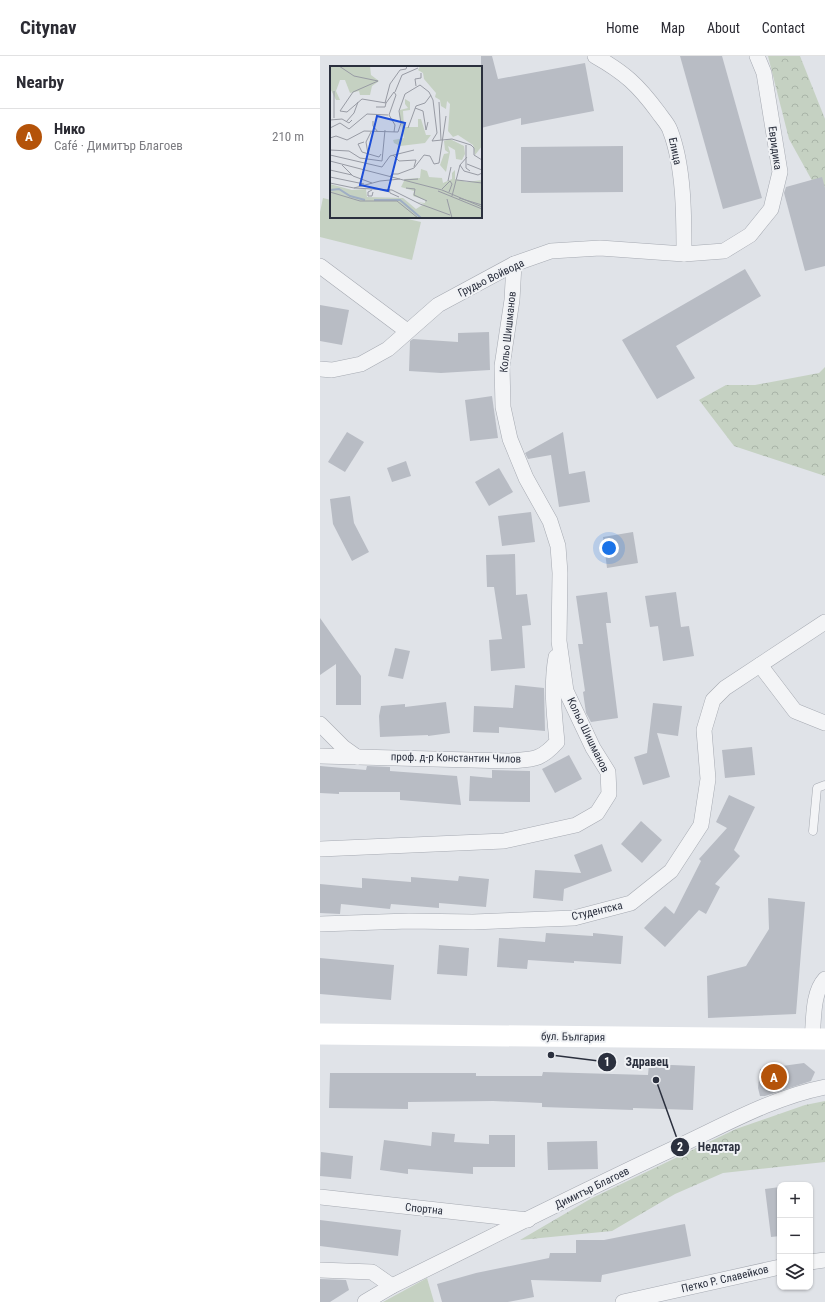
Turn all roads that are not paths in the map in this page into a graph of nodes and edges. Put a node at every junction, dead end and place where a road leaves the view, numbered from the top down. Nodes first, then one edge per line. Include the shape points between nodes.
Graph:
1 (595, 56) edge
2 (757, 56) edge
3 (684, 254) junction
4 (514, 264) junction
5 (320, 266) edge
6 (407, 331) junction
7 (320, 369) edge
8 (825, 622) edge
9 (559, 641) junction
10 (760, 665) junction
11 (825, 723) edge
12 (320, 724) edge
13 (320, 756) edge
14 (357, 757) junction
15 (825, 785) edge
16 (813, 831) dead end
17 (320, 849) edge
18 (320, 924) edge
19 (825, 979) edge
20 (320, 1034) edge
21 (819, 1039) edge
22 (825, 1087) edge
23 (320, 1197) edge
24 (528, 1220) junction
25 (825, 1260) edge
26 (813, 1262) edge
27 (777, 1268) edge
28 (320, 1270) edge
29 (392, 1286) junction
30 (365, 1302) edge
31 (623, 1302) edge

1 - 3 street, Елица via 620,70 641,89 670,128 676,150 684,208
2 - 3 street, Евридика via 764,74 780,172 771,209 750,235 724,251
3 - 4 street, Грудьо Войвода via 600,248 551,252
4 - 6 street, Грудьо Войвода via 438,305
4 - 9 street, Кольо Шишманов via 512,300 502,366 503,407 510,438 526,478 550,521 558,546
5 - 6 street
6 - 7 street, Грудьо Войвода via 388,349 361,364 332,370
8 - 10 street, Студентска
9 - 14 street, проф. д-р Константин Чилов via 553,673 557,742 545,755 509,761
9 - 17 street, Кольо Шишманов via 566,691 593,748 608,772 609,794 597,813 576,825 504,841
10 - 11 street via 795,711
10 - 18 street, Студентска via 725,688 713,700 704,730 708,779 701,825 671,872 631,903 574,918
12 - 14 street via 343,748
13 - 14 street, проф. д-р Константин Чилов
15 - 16 lane via 817,788
19 - 21 street via 817,993
20 - 21 street, бул. България
22 - 24 street, Димитър Благоев via 764,1106
23 - 24 street, Спортна
24 - 29 street, Димитър Благоев
25 - 26 street
27 - 31 street, Петко Р. Славейков
28 - 29 street via 372,1272
29 - 30 street, Димитър Благоев

